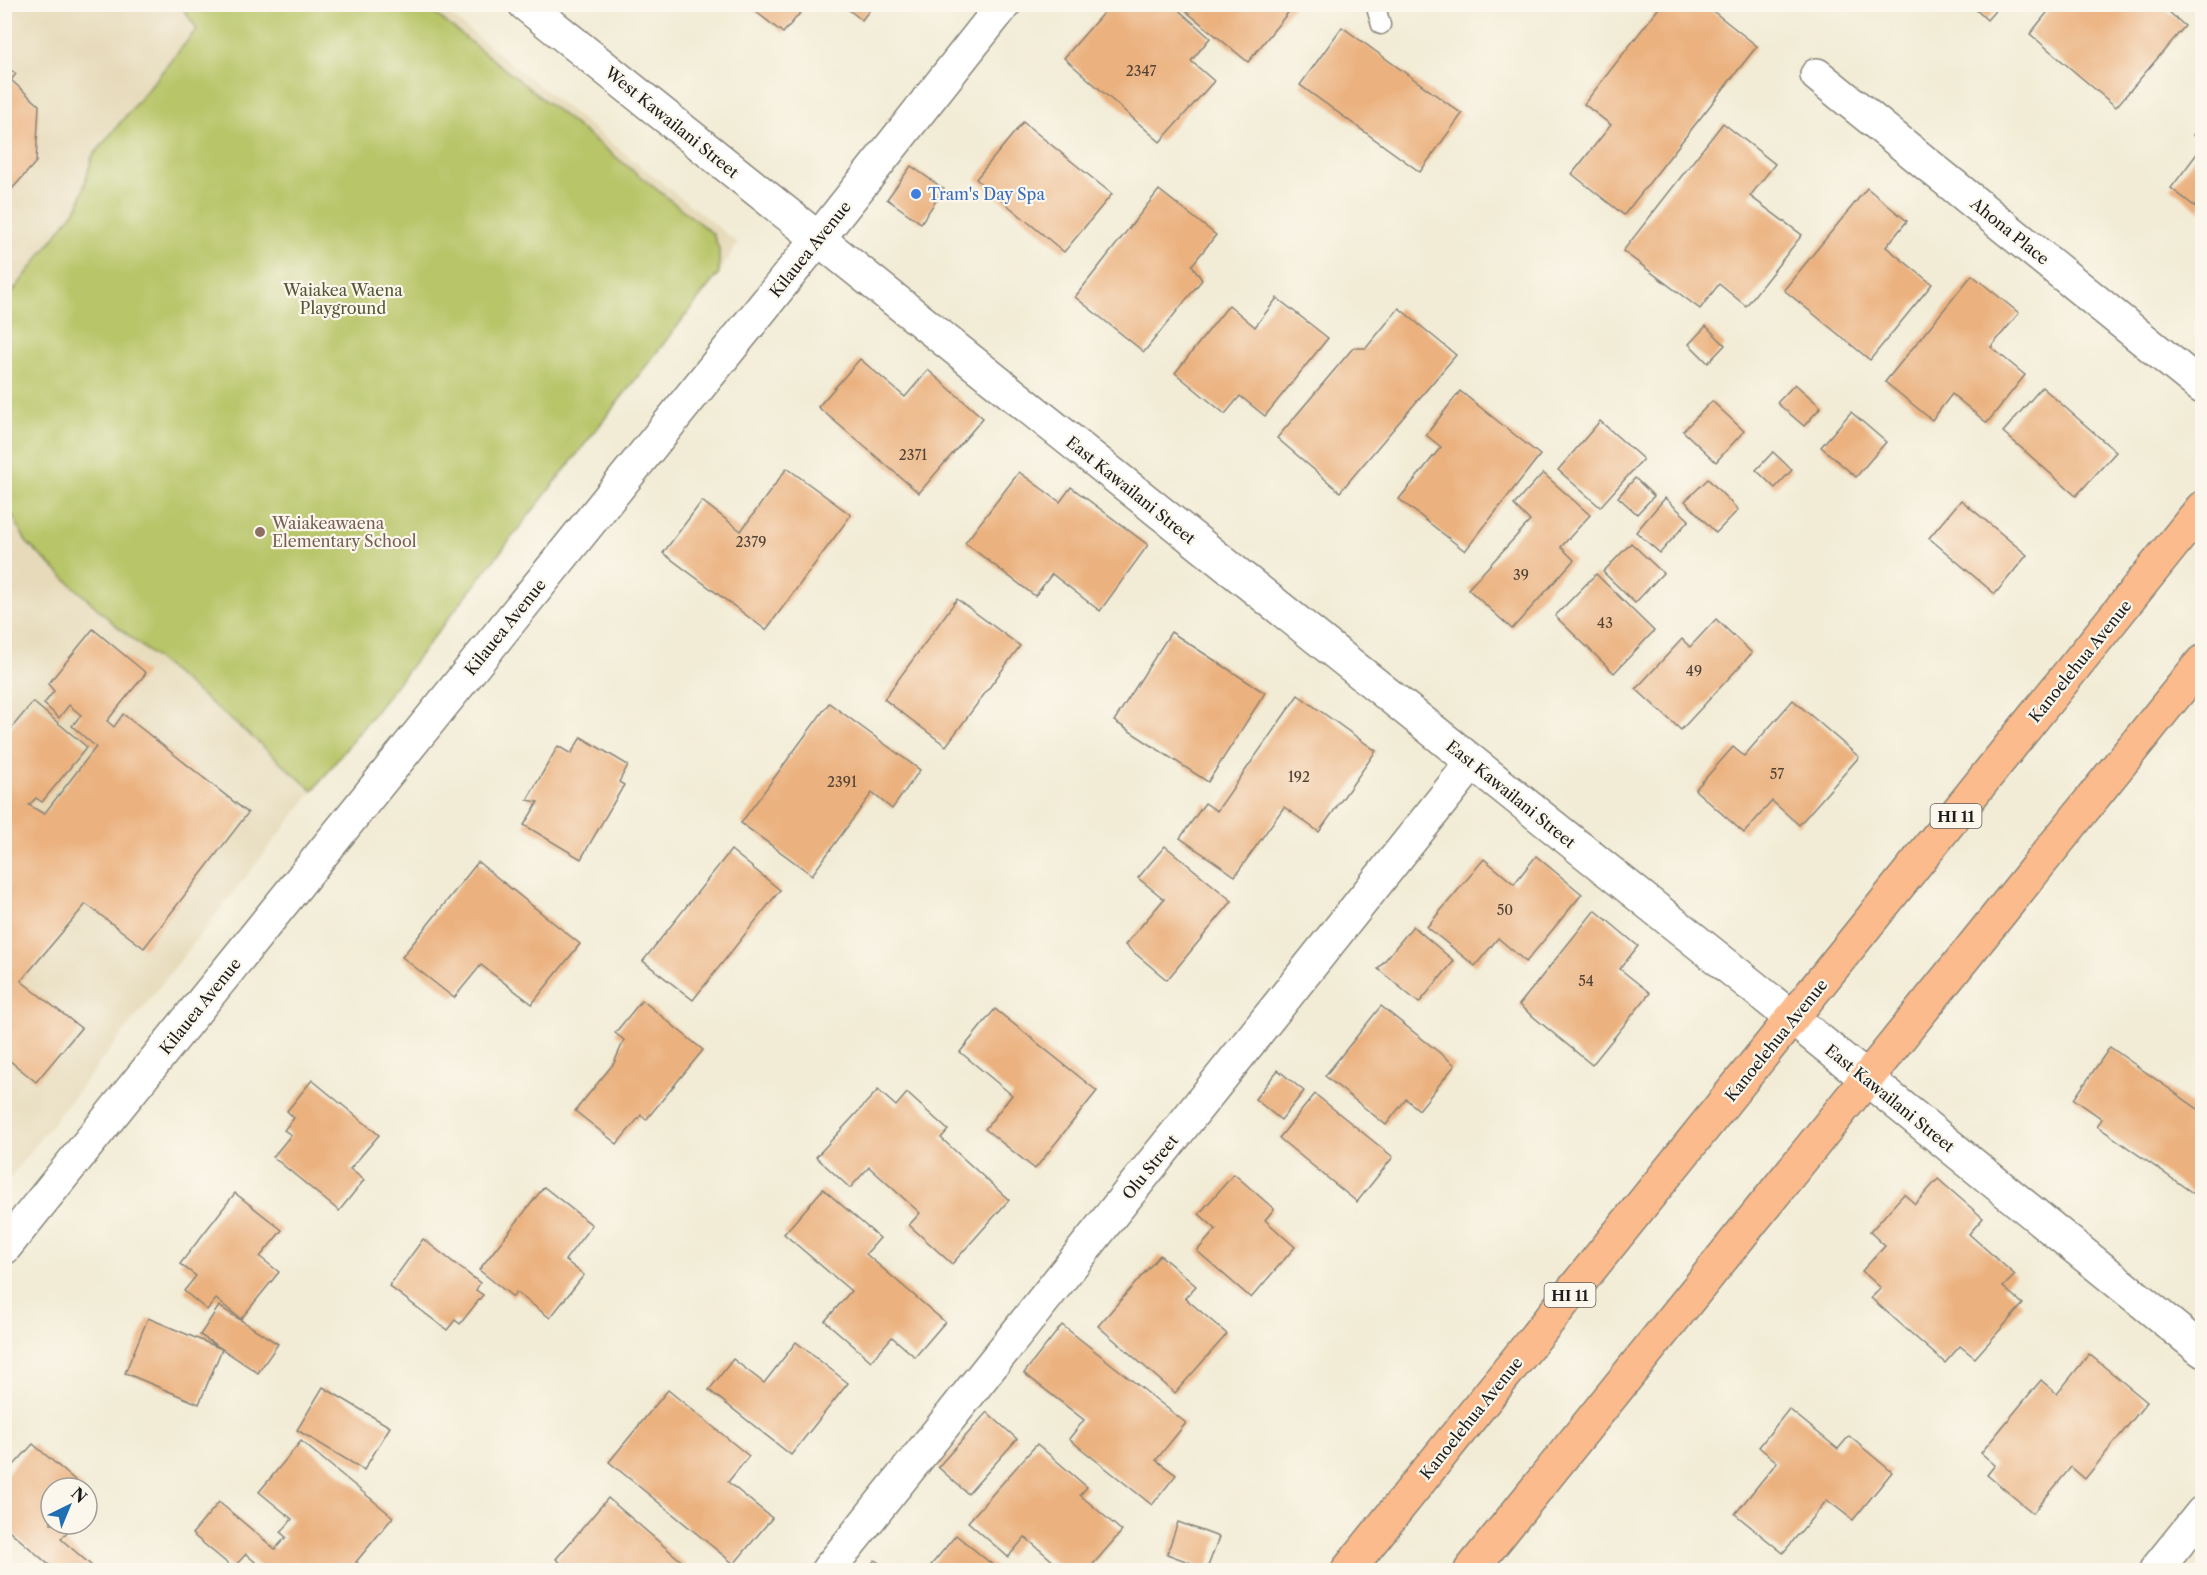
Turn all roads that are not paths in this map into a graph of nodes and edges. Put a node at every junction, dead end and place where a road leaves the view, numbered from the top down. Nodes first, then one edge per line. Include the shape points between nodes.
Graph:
1 (525, 4) edge
2 (1004, 4) edge
3 (1375, 4) edge
4 (1381, 25) dead end
5 (1817, 75) dead end
6 (818, 239) junction
7 (2202, 387) edge
8 (2202, 508) edge
9 (2202, 662) edge
10 (1472, 763) junction
11 (1792, 1019) junction
12 (1866, 1080) junction
13 (4, 1248) edge
14 (2202, 1350) edge
15 (2202, 1513) edge
16 (828, 1570) edge
17 (1348, 1570) edge
18 (1471, 1570) edge
19 (2156, 1570) edge

1 - 6 street, West Kawailani Street
2 - 6 street, Kilauea Avenue
3 - 4 lane
5 - 7 street, Ahona Place
6 - 10 street, East Kawailani Street
6 - 13 street, Kilauea Avenue
8 - 11 highway, Kanoelehua Avenue / HI 11
9 - 12 highway
10 - 11 street, East Kawailani Street
10 - 16 street, Olu Street
11 - 12 street, East Kawailani Street
11 - 17 highway, Kanoelehua Avenue / HI 11
12 - 14 street, East Kawailani Street
12 - 18 highway
15 - 19 street

